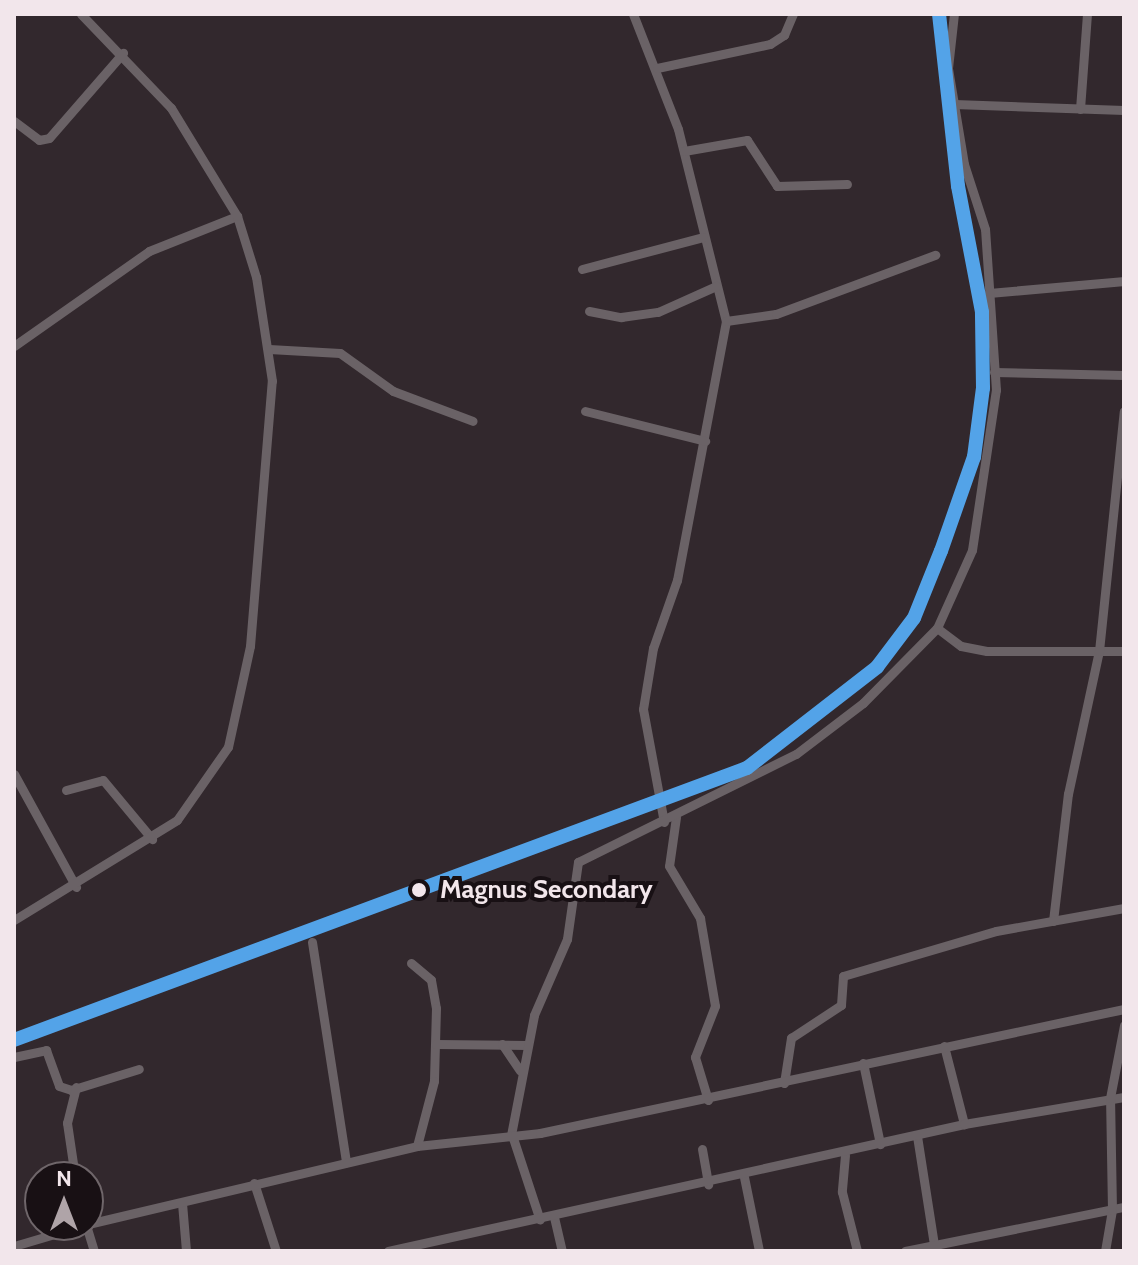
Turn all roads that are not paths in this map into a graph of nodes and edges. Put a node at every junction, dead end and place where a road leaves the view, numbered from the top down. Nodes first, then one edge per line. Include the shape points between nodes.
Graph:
1 (83, 14) edge
2 (633, 14) edge
3 (793, 14) edge
4 (954, 14) edge
5 (1087, 14) edge
6 (123, 53) junction
7 (657, 68) junction
8 (954, 104) junction
9 (1080, 109) junction
10 (1124, 110) edge
11 (14, 121) edge
12 (684, 151) junction
13 (847, 184) dead end
14 (237, 216) junction
15 (703, 237) junction
16 (935, 255) dead end
17 (582, 269) dead end
18 (1124, 281) edge
19 (716, 286) junction
20 (989, 293) junction
21 (589, 311) dead end
22 (726, 321) junction
23 (14, 346) edge
24 (269, 349) junction
25 (994, 372) junction
26 (1124, 375) edge
27 (585, 411) dead end
28 (1124, 411) edge
29 (473, 421) dead end
30 (705, 441) junction
31 (937, 628) junction
32 (1099, 651) junction
33 (1124, 651) edge
34 (14, 774) edge
35 (66, 790) dead end
36 (676, 817) junction
37 (664, 822) junction
38 (152, 839) junction
39 (76, 887) junction
40 (1124, 908) edge
41 (14, 920) edge
42 (1053, 921) junction
43 (312, 942) dead end
44 (411, 963) dead end
45 (1124, 1009) edge
46 (1124, 1025) edge
47 (436, 1044) junction
48 (502, 1044) junction
49 (527, 1045) junction
50 (944, 1046) junction
51 (14, 1057) edge
52 (863, 1063) junction
53 (139, 1069) dead end
54 (520, 1071) junction
55 (784, 1083) junction
56 (78, 1085) junction
57 (1124, 1097) edge
58 (1110, 1098) junction
59 (708, 1100) junction
60 (964, 1124) junction
61 (511, 1135) junction
62 (917, 1136) junction
63 (880, 1144) junction
64 (417, 1146) junction
65 (702, 1149) dead end
66 (845, 1155) junction
67 (73, 1161) edge
68 (346, 1162) junction
69 (744, 1177) junction
70 (254, 1183) junction
71 (708, 1184) junction
72 (182, 1203) junction
73 (1124, 1207) edge
74 (1112, 1210) junction
75 (554, 1217) junction
76 (540, 1220) junction
77 (104, 1221) edge
78 (470, 1237) junction
79 (934, 1247) edge
80 (186, 1251) edge
81 (276, 1251) edge
82 (388, 1251) edge
83 (470, 1251) edge
84 (562, 1251) edge
85 (759, 1251) edge
86 (857, 1251) edge
87 (905, 1251) edge
88 (1105, 1251) edge

1 - 6 street
2 - 7 street
3 - 7 street via 784,35 770,44
4 - 8 street
5 - 9 street
6 - 11 street via 49,138 39,140
6 - 14 street via 171,108
7 - 12 street
8 - 9 street
8 - 20 street via 983,218
9 - 10 street
12 - 13 street via 747,140 777,186
12 - 15 street
14 - 23 street via 149,251
14 - 24 street
15 - 17 street
15 - 19 street
16 - 22 street via 776,314
18 - 20 street
19 - 21 street via 658,312 621,317
19 - 22 street
20 - 25 street
22 - 30 street
24 - 29 street via 340,353 393,391
24 - 38 street via 250,646 237,719 203,789
25 - 26 street
25 - 31 street via 983,500 972,550
27 - 30 street
28 - 32 street
30 - 37 street via 643,709
31 - 32 street via 961,646 987,651
31 - 36 street via 863,703 796,754
32 - 33 street
32 - 42 street via 1068,794
34 - 39 street
35 - 38 street via 103,780
36 - 37 street
36 - 59 street via 669,866 700,918 715,1006 695,1057
37 - 49 street via 578,862 567,939
38 - 39 street
39 - 41 street
40 - 42 street
42 - 55 street via 843,976 841,1005 791,1038
43 - 68 street
44 - 47 street via 434,986
45 - 50 street
46 - 58 street
47 - 48 street
47 - 64 street
48 - 49 street
48 - 54 street
49 - 54 street
50 - 52 street
50 - 60 street
51 - 56 street via 41,1048 59,1086
52 - 55 street
52 - 63 street
53 - 56 street
54 - 61 street
55 - 59 street
56 - 67 street via 67,1123
57 - 58 street
58 - 60 street
58 - 74 street
59 - 61 street
60 - 62 street
61 - 64 street
61 - 76 street
62 - 63 street
62 - 79 street
63 - 66 street
64 - 68 street
65 - 71 street
66 - 69 street
66 - 86 street via 842,1192
68 - 70 street
69 - 71 street
69 - 85 street
70 - 72 street
70 - 81 street
71 - 75 street
72 - 77 street
72 - 80 street
73 - 74 street
74 - 79 street
74 - 88 street
75 - 76 street
75 - 84 street
76 - 78 street
78 - 82 street
78 - 83 street
79 - 87 street

